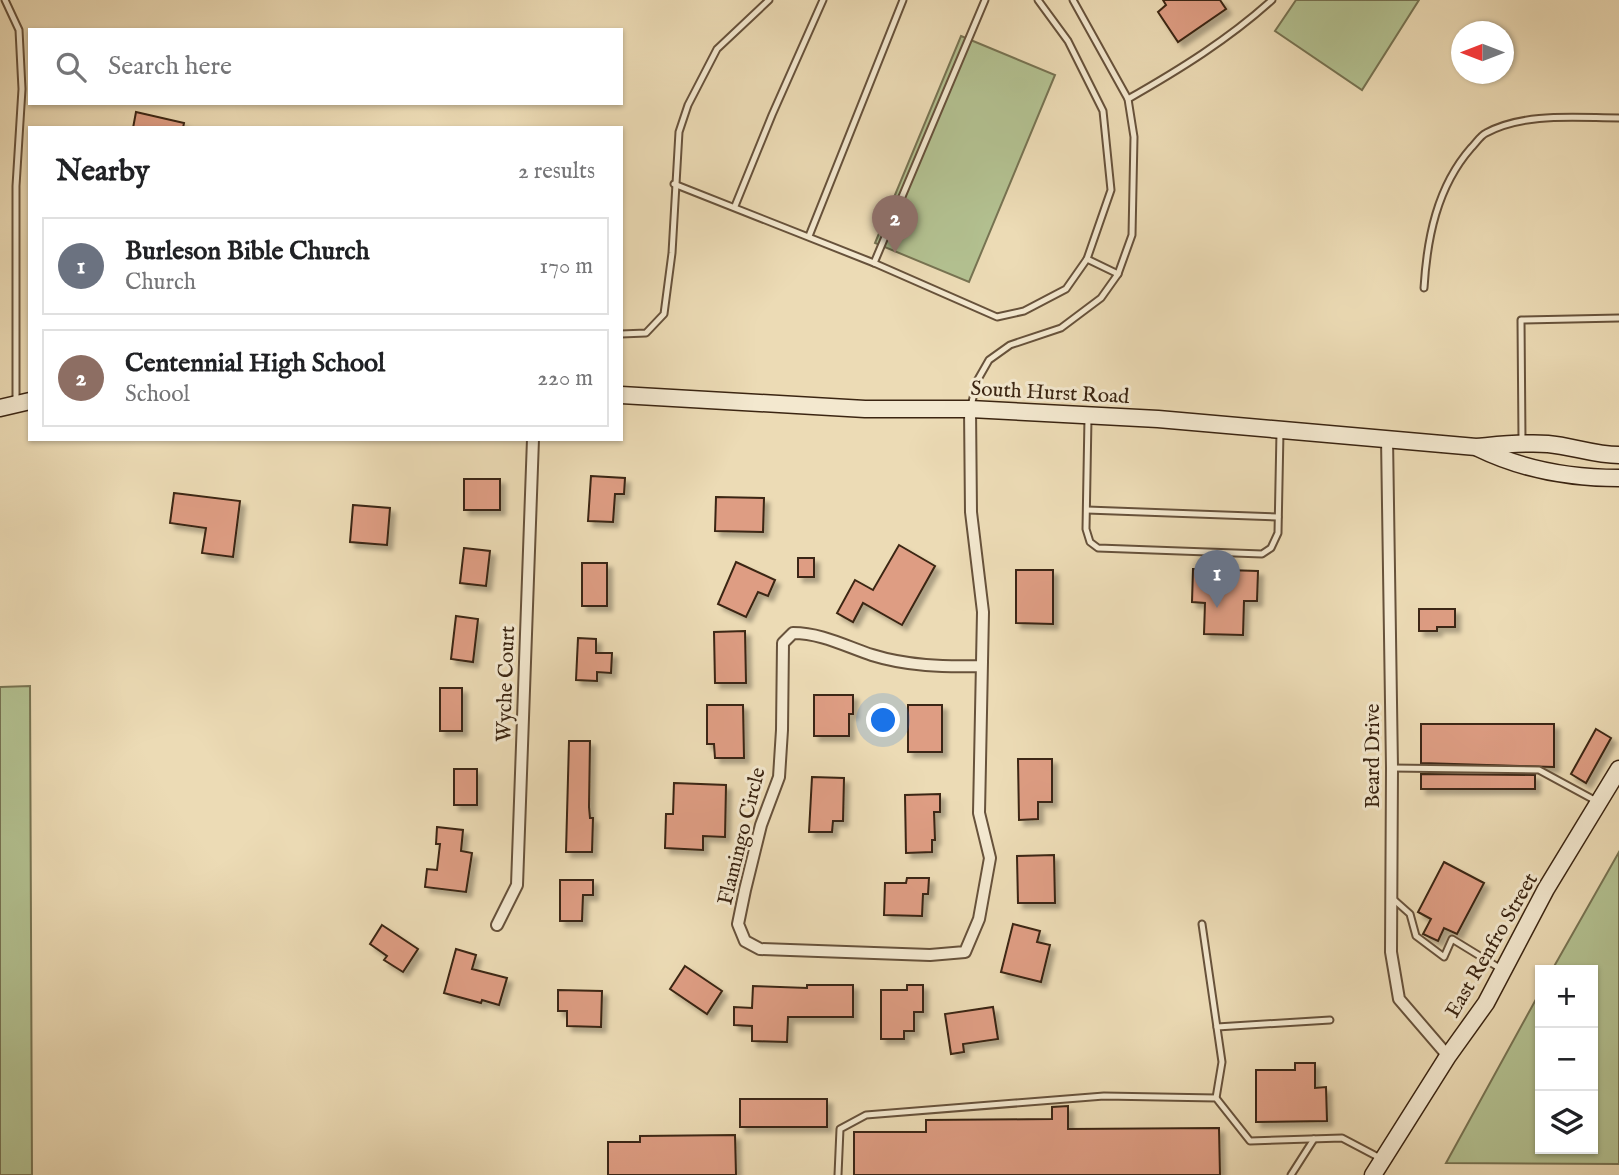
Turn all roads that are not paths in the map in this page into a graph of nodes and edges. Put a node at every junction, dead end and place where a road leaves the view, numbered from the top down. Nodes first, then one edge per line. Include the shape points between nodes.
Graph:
1 (5, 0) edge
2 (769, 0) edge
3 (823, 0) edge
4 (903, 0) edge
5 (985, 0) edge
6 (1038, 0) edge
7 (1073, 0) edge
8 (1272, 0) edge
9 (1128, 99) junction
10 (1619, 118) edge
11 (674, 184) junction
12 (735, 206) junction
13 (808, 236) junction
14 (1087, 259) junction
15 (874, 262) junction
16 (1118, 274) junction
17 (1424, 288) dead end
18 (1619, 318) edge
19 (623, 334) edge
20 (623, 395) edge
21 (15, 405) edge
22 (970, 409) junction
23 (1088, 415) junction
24 (1280, 429) junction
25 (1387, 438) junction
26 (533, 441) edge
27 (1522, 443) junction
28 (1475, 447) junction
29 (1619, 455) edge
30 (1619, 478) edge
31 (1087, 510) junction
32 (1278, 517) junction
33 (981, 666) junction
34 (1392, 768) junction
35 (1619, 769) edge
36 (1598, 803) junction
37 (1391, 897) junction
38 (1202, 924) dead end
39 (497, 925) dead end
40 (1503, 970) junction
41 (1330, 1020) dead end
42 (1217, 1027) junction
43 (1448, 1056) junction
44 (1216, 1098) junction
45 (1314, 1139) junction
46 (1383, 1159) junction
47 (838, 1175) edge
48 (1292, 1175) edge
49 (1373, 1175) edge

1 - 21 lane via 19,30 22,75 16,186
2 - 11 lane via 717,48 705,71 679,132
3 - 12 lane
4 - 13 lane
5 - 15 lane
6 - 14 lane via 1068,41 1104,111 1111,190
7 - 9 lane
8 - 9 lane via 1246,23
9 - 16 lane via 1134,137 1132,235
10 - 17 lane via 1532,120 1483,135 1445,186 1426,252
11 - 12 lane
11 - 19 lane via 664,314 646,333
12 - 13 lane
13 - 15 lane
14 - 15 lane via 1066,289 1024,311 997,317
14 - 16 lane
16 - 22 lane via 1101,298 1061,328 1010,345 989,359
18 - 27 lane via 1521,320
20 - 22 street, South Hurst Road via 865,409
22 - 23 street, South Hurst Road
22 - 33 street, Flamingo Circle via 971,512 983,612
23 - 24 street, South Hurst Road
23 - 31 lane
24 - 25 street, South Hurst Road
24 - 32 lane
25 - 28 street, South Hurst Road
25 - 34 street, Beard Drive
26 - 39 street, Wyche Court via 517,885
27 - 28 street, South Hurst Road
27 - 29 street, South Hurst Road
28 - 30 street, South Hurst Road via 1516,464
31 - 32 lane
31 - 32 lane via 1086,529 1090,542 1098,548 1262,554 1271,548 1278,533
33 - 33 street, Flamingo Circle via 979,813 990,858 979,919 965,952 930,955 760,948 745,941 738,925 745,890 761,825 779,778 783,643 793,633 812,633 874,656 944,667
34 - 36 lane via 1539,770
34 - 37 street, Beard Drive
35 - 36 street, East Renfro Street
36 - 40 street, East Renfro Street
37 - 40 lane via 1410,915 1416,936 1444,957 1452,939
37 - 43 street, Beard Drive via 1391,952 1399,999
38 - 42 lane
40 - 43 street, East Renfro Street
41 - 42 lane
42 - 44 lane via 1222,1062
43 - 46 street, East Renfro Street
44 - 45 lane via 1250,1141
44 - 47 lane via 1104,1096 866,1115 840,1129
45 - 46 lane via 1342,1138
45 - 48 lane
46 - 49 street, East Renfro Street

